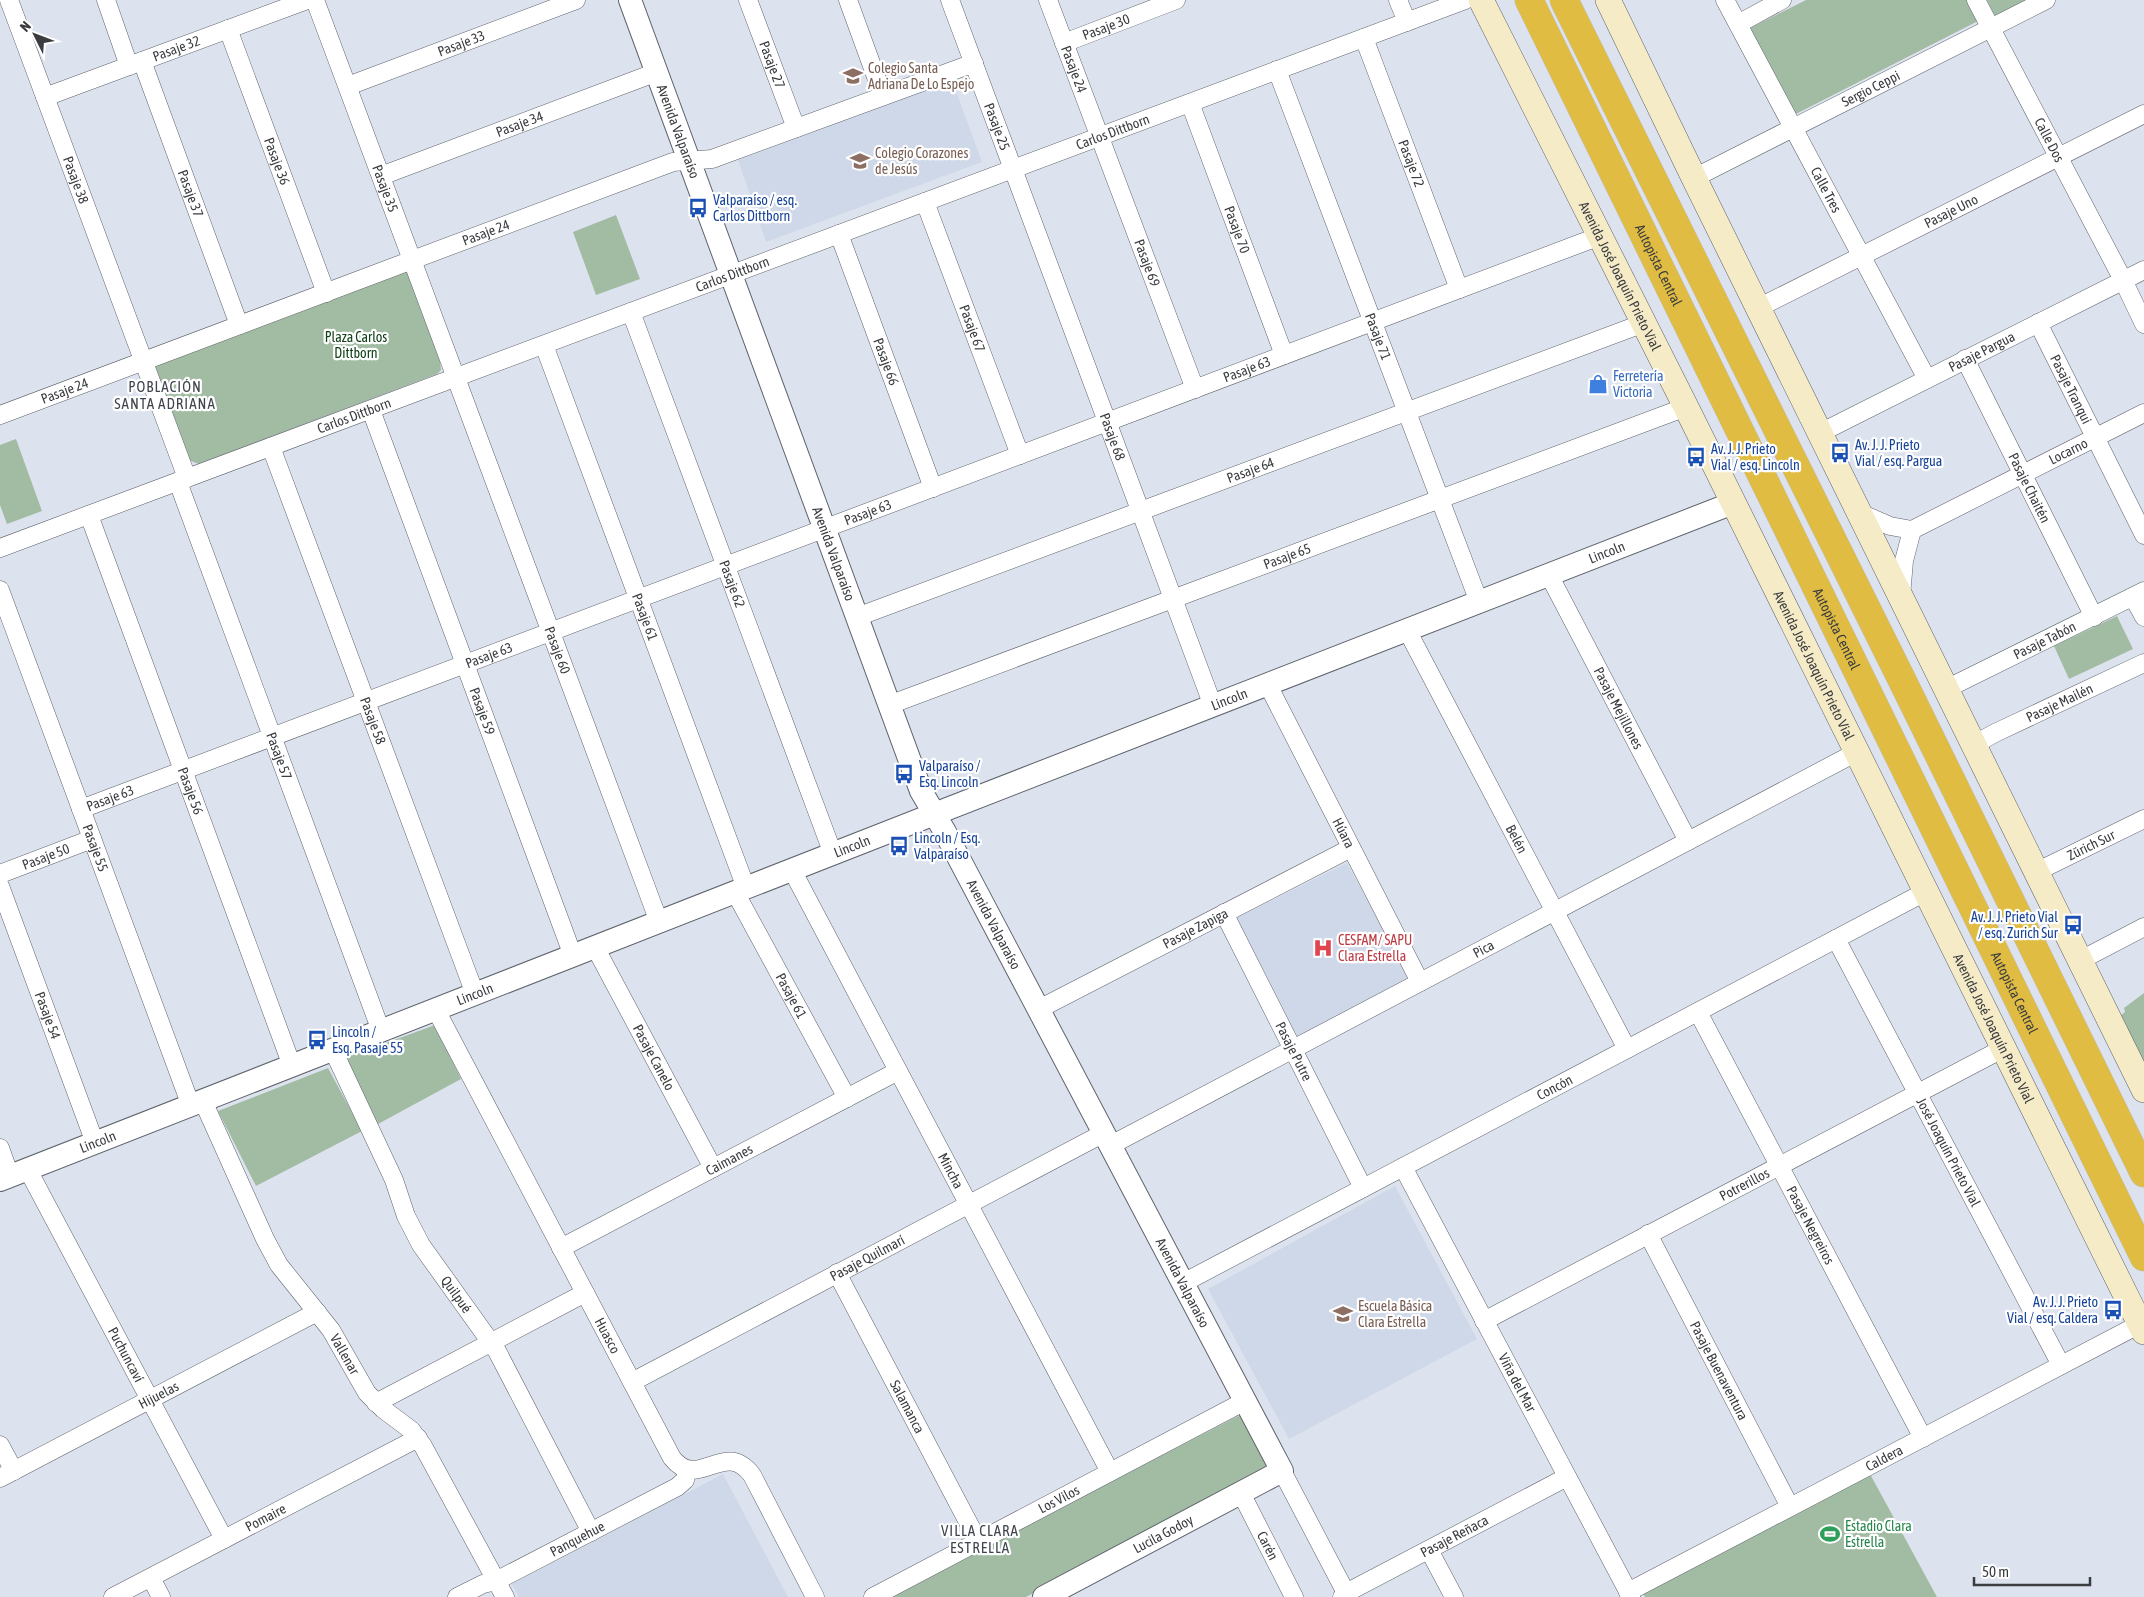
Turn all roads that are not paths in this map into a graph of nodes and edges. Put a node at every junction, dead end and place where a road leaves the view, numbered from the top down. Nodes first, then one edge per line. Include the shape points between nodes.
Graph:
1 (9, 0) edge
2 (106, 0) edge
3 (307, 0) edge
4 (315, 0) edge
5 (576, 0) edge
6 (630, 0) edge
7 (748, 0) edge
8 (848, 0) edge
9 (950, 0) edge
10 (1048, 0) edge
11 (1176, 0) edge
12 (1398, 0) edge
13 (1465, 0) edge
14 (1481, 0) edge
15 (1529, 0) edge
16 (1564, 0) edge
17 (1608, 0) edge
18 (1725, 0) edge
19 (1782, 0) edge
20 (1976, 0) edge
21 (2046, 0) edge
22 (1407, 22) junction
23 (1738, 24) junction
24 (1991, 28) junction
25 (228, 29) junction
26 (1364, 38) junction
27 (1064, 43) junction
28 (974, 62) junction
29 (136, 64) junction
30 (1277, 70) junction
31 (656, 72) junction
32 (348, 86) junction
33 (884, 96) junction
34 (45, 98) junction
35 (1190, 103) junction
36 (2144, 114) edge
37 (796, 128) junction
38 (1793, 128) junction
39 (1099, 137) junction
40 (2058, 157) junction
41 (689, 160) junction
42 (1014, 169) junction
43 (381, 176) junction
44 (1694, 178) junction
45 (925, 202) junction
46 (840, 234) junction
47 (1600, 236) junction
48 (1862, 256) junction
49 (413, 260) junction
50 (2144, 270) edge
51 (731, 275) junction
52 (2123, 280) junction
53 (1459, 289) junction
54 (326, 293) junction
55 (1758, 308) junction
56 (631, 312) junction
57 (1373, 322) junction
58 (1644, 323) junction
59 (2038, 323) junction
60 (2144, 324) edge
61 (239, 325) junction
62 (544, 345) junction
63 (1284, 355) junction
64 (1966, 359) junction
65 (143, 361) junction
66 (457, 378) junction
67 (1927, 379) junction
68 (1195, 389) junction
69 (1686, 407) junction
70 (371, 410) junction
71 (1407, 412) junction
72 (2144, 413) edge
73 (0, 415) edge
74 (1108, 422) junction
75 (1820, 433) junction
76 (2094, 438) junction
77 (271, 447) junction
78 (1020, 455) junction
79 (2023, 474) junction
80 (182, 480) junction
81 (933, 488) junction
82 (1440, 499) junction
83 (1734, 503) junction
84 (1141, 511) junction
85 (1860, 513) junction
86 (89, 515) junction
87 (825, 529) junction
88 (1912, 530) junction
89 (2144, 535) edge
90 (0, 548) edge
91 (726, 566) junction
92 (1549, 575) junction
93 (0, 591) edge
94 (2139, 594) edge
95 (1174, 598) junction
96 (1901, 598) junction
97 (638, 599) junction
98 (1479, 602) junction
99 (857, 617) junction
100 (2094, 617) junction
101 (2144, 617) edge
102 (1407, 630) junction
103 (551, 632) junction
104 (2144, 663) edge
105 (465, 664) junction
106 (1268, 685) junction
107 (1946, 689) junction
108 (366, 702) junction
109 (889, 705) junction
110 (1213, 706) junction
111 (272, 738) junction
112 (1975, 744) junction
113 (1857, 752) junction
114 (183, 771) junction
115 (81, 809) junction
116 (935, 814) junction
117 (2144, 819) edge
118 (92, 839) junction
119 (1688, 841) junction
120 (1351, 848) junction
121 (833, 854) junction
122 (792, 870) junction
123 (2038, 871) junction
124 (0, 874) edge
125 (0, 886) edge
126 (741, 890) junction
127 (1927, 891) junction
128 (1554, 912) junction
129 (1224, 913) junction
130 (659, 922) junction
131 (2144, 927) edge
132 (1836, 939) junction
133 (595, 947) junction
134 (573, 956) junction
135 (2081, 960) junction
136 (1420, 982) junction
137 (475, 994) junction
138 (1039, 1009) junction
139 (436, 1010) junction
140 (1698, 1012) junction
141 (381, 1031) junction
142 (2004, 1048) junction
143 (1293, 1049) junction
144 (333, 1050) junction
145 (1626, 1050) junction
146 (292, 1066) junction
147 (898, 1071) junction
148 (2144, 1090) edge
149 (1917, 1093) junction
150 (847, 1098) junction
151 (197, 1103) junction
152 (1107, 1139) junction
153 (95, 1143) junction
154 (0, 1148) edge
155 (1779, 1166) junction
156 (1403, 1167) junction
157 (713, 1168) junction
158 (2144, 1173) edge
159 (13, 1175) edge
160 (1364, 1188) junction
161 (968, 1205) junction
162 (1648, 1234) junction
163 (561, 1248) junction
164 (2144, 1257) edge
165 (837, 1273) junction
166 (1183, 1283) junction
167 (585, 1293) junction
168 (317, 1312) junction
169 (1484, 1320) junction
170 (2142, 1328) edge
171 (490, 1342) junction
172 (2062, 1365) junction
173 (632, 1382) junction
174 (150, 1399) junction
175 (1245, 1401) junction
176 (376, 1403) junction
177 (418, 1438) junction
178 (1923, 1438) junction
179 (0, 1445) edge
180 (687, 1470) junction
181 (1282, 1471) junction
182 (1110, 1472) junction
183 (7, 1474) edge
184 (1567, 1477) junction
185 (1241, 1493) junction
186 (1790, 1507) junction
187 (591, 1532) junction
188 (224, 1539) junction
189 (978, 1541) junction
190 (1429, 1550) junction
191 (150, 1578) junction
192 (496, 1581) junction
193 (1344, 1595) edge
194 (1630, 1595) edge
195 (113, 1597) edge
196 (161, 1597) edge
197 (457, 1597) edge
198 (505, 1597) edge
199 (815, 1597) edge
200 (873, 1597) edge
201 (1044, 1597) edge
202 (1294, 1597) edge
203 (1454, 1597) edge

1 - 34 street, Pasaje 38
2 - 29 street, Pasaje 37
3 - 25 street, Pasaje 32
4 - 32 street, Pasaje 35
5 - 32 street, Pasaje 33
6 - 31 street, Avenida Valparaíso
7 - 37 street, Pasaje 27
8 - 33 street
9 - 28 street, Pasaje 25
10 - 27 street, Pasaje 24
11 - 27 street, Pasaje 30
12 - 22 street
13 - 22 street, Carlos Dittborn
14 - 47 main road, Avenida José Joaquín Prieto Vial
15 - 164 highway, Autopista Central
16 - 158 highway
17 - 44 main road
18 - 23 street, Calle Tres
19 - 23 street
20 - 24 street, Calle Dos
21 - 24 street, Sergio Ceppi
22 - 26 street, Carlos Dittborn
23 - 38 street, Calle Tres
24 - 38 street, Sergio Ceppi
24 - 40 street, Calle Dos
25 - 29 street, Pasaje 32
25 - 54 street, Pasaje 36
26 - 30 street, Carlos Dittborn
26 - 53 street, Pasaje 72
27 - 39 street, Pasaje 24
28 - 33 street, Pasaje 24
28 - 42 street, Pasaje 25
29 - 34 street, Pasaje 32
29 - 61 street, Pasaje 37
30 - 35 street, Carlos Dittborn
30 - 57 street, Pasaje 71
31 - 41 street, Avenida Valparaíso
31 - 43 street, Pasaje 34
32 - 43 street, Pasaje 35
33 - 37 street, Pasaje 24
34 - 65 street, Pasaje 38
35 - 39 street, Carlos Dittborn
35 - 63 street, Pasaje 70
36 - 40 street, Pasaje Uno
37 - 41 street, Pasaje 24 via 712,159
38 - 44 street, Sergio Ceppi
38 - 48 street, Calle Tres
39 - 42 street, Carlos Dittborn
39 - 68 street, Pasaje 69
40 - 48 street, Pasaje Uno
40 - 52 street, Calle Dos
41 - 49 street, Pasaje 24 via 673,162
41 - 51 street, Avenida Valparaíso
42 - 45 street, Carlos Dittborn
42 - 74 street, Pasaje 68
43 - 49 street, Pasaje 35
44 - 55 main road
45 - 46 street, Carlos Dittborn
45 - 78 street, Pasaje 67
46 - 51 street, Carlos Dittborn
46 - 81 street, Pasaje 66
47 - 53 street, Pasaje 63
47 - 58 main road, Avenida José Joaquín Prieto Vial
48 - 55 street, Pasaje Uno
48 - 67 street, Calle Tres
49 - 54 street, Pasaje 24
49 - 66 street, Pasaje 35
50 - 52 street, Pasaje Pargua
51 - 56 street, Carlos Dittborn
51 - 87 street, Avenida Valparaíso
52 - 59 street, Pasaje Pargua
52 - 60 street, Calle Dos
53 - 57 street, Pasaje 63
54 - 61 street, Pasaje 24
55 - 75 main road
56 - 62 street, Carlos Dittborn
56 - 91 street, Pasaje 62
57 - 63 street, Pasaje 63
57 - 71 street, Pasaje 71
58 - 69 main road, Avenida José Joaquín Prieto Vial
58 - 71 street, Pasaje 64
59 - 64 street, Pasaje Pargua
59 - 76 street, Pasaje Tranqui
61 - 65 street, Pasaje 24
62 - 66 street, Carlos Dittborn
62 - 97 street, Pasaje 61
63 - 68 street, Pasaje 63
64 - 67 street, Pasaje Pargua
64 - 79 street, Pasaje Chaitén
65 - 73 street, Pasaje 24
65 - 80 street, Pasaje 57
66 - 70 street, Carlos Dittborn
66 - 103 street, Pasaje 60
67 - 75 street, Pasaje Pargua
68 - 74 street, Pasaje 63
69 - 82 street, Pasaje 65
69 - 83 main road, Avenida José Joaquín Prieto Vial
70 - 77 street, Carlos Dittborn
70 - 105 street, Pasaje 59
71 - 82 street, Pasaje 71
71 - 84 street, Pasaje 64
72 - 76 street, Locarno
74 - 78 street, Pasaje 63
74 - 84 street, Pasaje 68
75 - 85 main road
76 - 79 street, Locarno
76 - 89 street, Pasaje Tranqui
77 - 80 street, Carlos Dittborn
77 - 108 street, Pasaje 58
78 - 81 street, Pasaje 63
79 - 88 street, Locarno
79 - 100 street, Pasaje Chaitén
80 - 86 street, Carlos Dittborn
80 - 111 street, Pasaje 57
81 - 87 street, Pasaje 63
82 - 95 street, Pasaje 65
82 - 98 street, Pasaje 71
83 - 92 street, Lincoln
83 - 113 main road, Avenida José Joaquín Prieto Vial
84 - 95 street, Pasaje 68
84 - 99 street, Pasaje 64
85 - 88 street via 1890,526
85 - 96 main road
86 - 90 street, Carlos Dittborn
86 - 114 street, Pasaje 56
87 - 91 street, Pasaje 63
87 - 99 street, Avenida Valparaíso
88 - 96 street via 1904,561
91 - 97 street, Pasaje 63
91 - 121 street, Pasaje 62
92 - 98 street, Lincoln
92 - 119 street, Pasaje Mejillones
93 - 115 street, Pasaje 55
94 - 100 street, Pasaje Tabón
94 - 101 street
95 - 109 street, Pasaje 65
95 - 110 street, Pasaje 68
96 - 107 main road
97 - 103 street, Pasaje 63
97 - 126 street, Pasaje 61
98 - 102 street, Lincoln
99 - 109 street, Avenida Valparaíso
100 - 107 street, Pasaje Tabón
102 - 106 street, Lincoln
102 - 128 street, Belén
103 - 105 street, Pasaje 63
103 - 130 street, Pasaje 60
104 - 112 street, Pasaje Mailén
105 - 108 street, Pasaje 63
105 - 134 street, Pasaje 59
106 - 110 street, Lincoln
106 - 120 street, Húara
107 - 112 main road
108 - 111 street, Pasaje 63
108 - 137 street, Pasaje 58
109 - 116 street, Avenida Valparaíso via 921,791
110 - 116 street, Lincoln
111 - 114 street, Pasaje 63
111 - 141 street, Pasaje 57
112 - 123 main road
113 - 119 street, Pica
113 - 127 main road, Avenida José Joaquín Prieto Vial
114 - 115 street, Pasaje 63
114 - 146 street, Pasaje 56
115 - 118 street, Pasaje 55
116 - 121 street, Lincoln
116 - 138 street, Avenida Valparaíso
117 - 123 street, Zürich Sur
118 - 124 street, Pasaje 50
118 - 151 street, Pasaje 55
119 - 128 street, Pica
120 - 129 street, Pasaje Zapiga
120 - 136 street, Húara
121 - 122 street, Lincoln
122 - 126 street, Lincoln
122 - 147 street, Mincha
123 - 135 main road
125 - 153 street, Pasaje 54
126 - 130 street, Lincoln
126 - 150 street, Pasaje 61
127 - 132 street, Concón
127 - 142 main road, Avenida José Joaquín Prieto Vial
128 - 136 street, Pica
128 - 145 street, Belén
129 - 138 street, Pasaje Zapiga
129 - 143 street, Pasaje Putre
130 - 133 street, Lincoln
131 - 135 street
132 - 140 street, Concón
132 - 149 street, José Joaquín Prieto Vial
133 - 134 street, Lincoln
133 - 157 street, Pasaje Canelo
134 - 137 street, Lincoln
135 - 148 main road
136 - 143 street, Pica
137 - 139 street, Lincoln
138 - 152 street, Avenida Valparaíso
139 - 141 street, Lincoln
139 - 163 street, Huasco
140 - 145 street, Concón
140 - 155 street, Pasaje Negreiros
141 - 144 street, Lincoln
142 - 149 street, Potrerillos
142 - 170 main road, Avenida José Joaquín Prieto Vial
143 - 152 street, Pica
143 - 160 street, Pasaje Putre
144 - 146 street, Lincoln
144 - 171 street, Quilpué via 394,1180 406,1216 428,1257
145 - 156 street, Concón
146 - 151 street, Lincoln
147 - 150 street, Caimanes
147 - 161 street, Mincha
149 - 155 street, Potrerillos
149 - 172 street, José Joaquín Prieto Vial
150 - 157 street, Caimanes
151 - 153 street, Lincoln
151 - 168 street, Vallenar via 272,1252
152 - 161 street, Pasaje Quilmarí
152 - 166 street, Avenida Valparaíso
153 - 159 street, Lincoln
154 - 159 street, Puchuncaví
155 - 162 street, Potrerillos
155 - 178 street, Pasaje Negreiros
156 - 160 street, Concón
156 - 169 street, Viña del Mar
157 - 163 street, Caimanes
159 - 174 street, Puchuncaví
160 - 166 street, Concón
161 - 165 street, Pasaje Quilmarí
161 - 182 street, Mincha
162 - 169 street, Potrerillos
162 - 186 street, Pasaje Buenaventura
163 - 167 street, Huasco
165 - 173 street, Pasaje Quilmarí
165 - 189 street, Salamanca
166 - 175 street, Avenida Valparaíso
167 - 171 street
167 - 173 street, Huasco
168 - 174 street, Hijuelas
168 - 176 street, Vallenar
169 - 184 street, Viña del Mar
170 - 172 street, Caldera
171 - 176 street
171 - 187 street, Quilpué
172 - 178 street, Caldera
173 - 180 street, Huasco via 672,1458 680,1468
174 - 183 street, Hijuelas
174 - 188 street, Puchuncaví
175 - 181 street, Avenida Valparaíso
175 - 182 street, Los Vilos
176 - 177 street, Vallenar
177 - 188 street, Pomaire
177 - 192 street, Vallenar
178 - 186 street, Caldera
179 - 183 street
180 - 187 street, Panquehue via 681,1484
180 - 199 street via 697,1470 725,1460 744,1465
181 - 185 street, Lucila Godoy
181 - 193 street, Avenida Valparaíso
182 - 189 street, Los Vilos
184 - 190 street, Pasaje Reñaca
184 - 194 street, Viña del Mar
185 - 201 street, Lucila Godoy
185 - 202 street, Carén
186 - 194 street, Caldera
187 - 192 street, Panquehue
188 - 191 street, Pomaire
189 - 200 street, Los Vilos
190 - 193 street, Pasaje Reñaca
190 - 203 street
191 - 195 street, Pomaire
191 - 196 street
192 - 197 street, Panquehue via 482,1584
192 - 198 street, Vallenar

